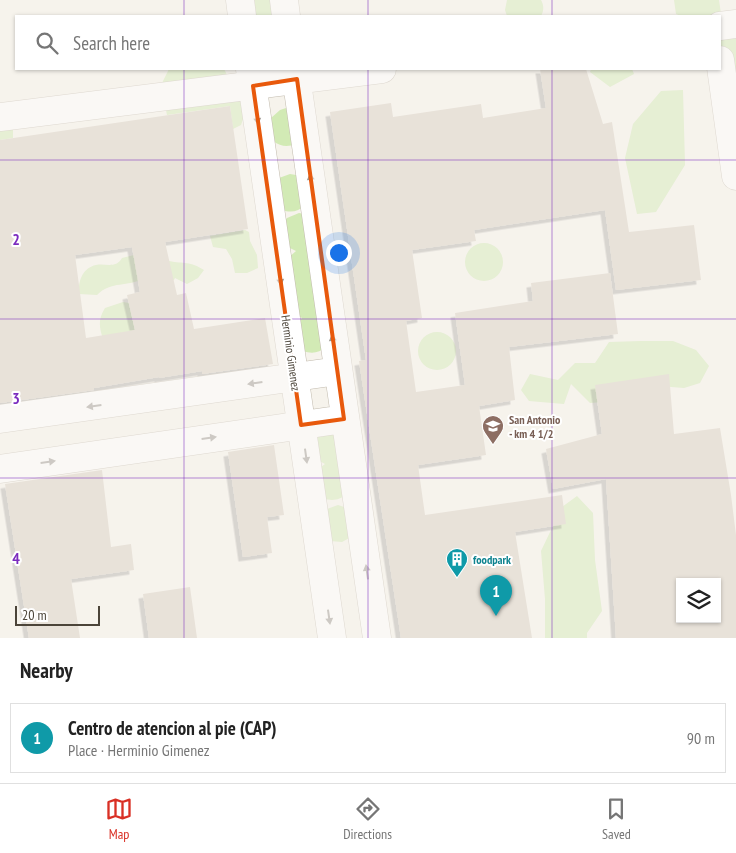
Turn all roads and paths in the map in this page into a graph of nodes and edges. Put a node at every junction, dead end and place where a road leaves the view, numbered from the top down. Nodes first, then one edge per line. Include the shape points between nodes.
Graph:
1 (240, 0) edge
2 (284, 0) edge
3 (242, 15) edge
4 (286, 15) edge
5 (736, 24) edge
6 (721, 26) edge
7 (721, 67) edge
8 (365, 70) edge
9 (296, 74) edge
10 (251, 77) edge
11 (0, 117) edge
12 (736, 176) edge
13 (338, 371) junction
14 (294, 378) junction
15 (0, 419) edge
16 (344, 419) junction
17 (301, 425) junction
18 (0, 468) edge
19 (332, 638) edge
20 (377, 638) edge

1 - 3 street
2 - 4 street
5 - 6 street
7 - 12 street
8 - 9 street
9 - 10 street
13 -> 9 street
10 - 11 street
10 -> 14 street, Herminio Gimenez
13 - 14 street
13 - 16 street
14 -> 15 street
14 - 17 street, Herminio Gimenez
16 - 17 street
20 -> 16 street
18 -> 17 street
17 -> 19 street, Herminio Gimenez

